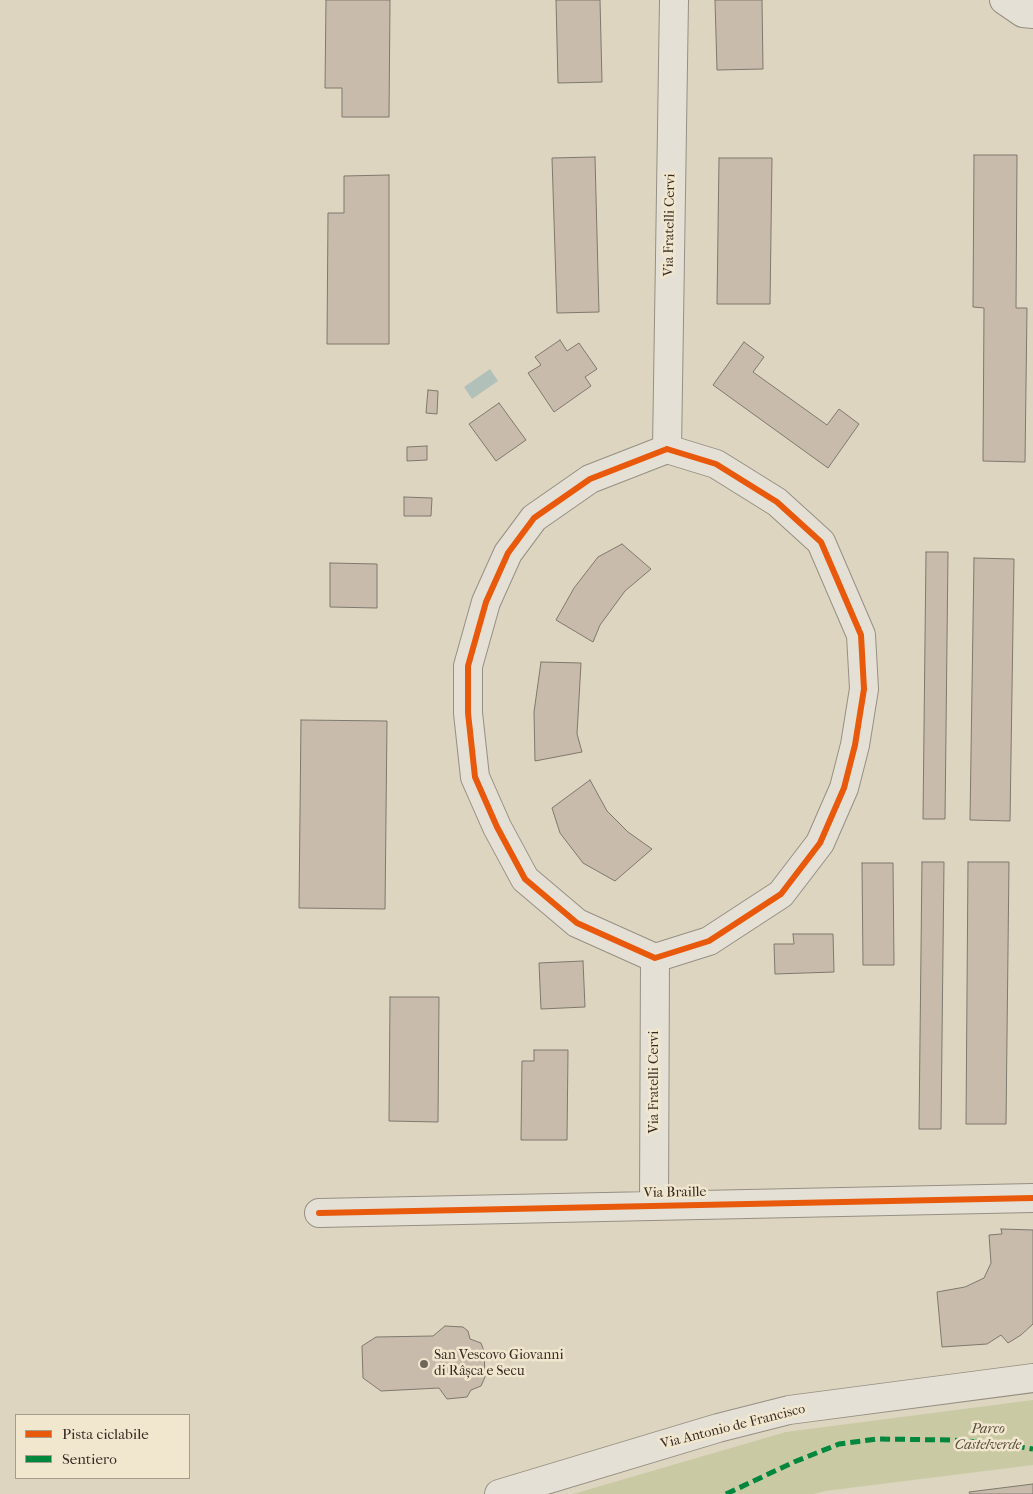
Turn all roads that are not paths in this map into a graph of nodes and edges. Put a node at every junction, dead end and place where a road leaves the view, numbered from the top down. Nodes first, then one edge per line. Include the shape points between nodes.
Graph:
1 (674, 0) edge
2 (1004, 0) edge
3 (1033, 14) edge
4 (667, 449) junction
5 (655, 958) junction
6 (1033, 1198) edge
7 (654, 1206) junction
8 (318, 1213) dead end
9 (1033, 1378) edge
10 (499, 1494) edge

1 - 4 street, Via Fratelli Cervi
2 - 3 street via 1024,13
4 - 5 street via 590,479 534,518 508,553 486,602 468,666 468,714 475,777 525,879 577,923
4 - 5 street via 716,464 777,502 821,542 861,635 864,689 844,788 820,843 781,894 709,941
5 - 7 street, Via Fratelli Cervi
6 - 7 street, Via Braille
7 - 8 street, Via Braille
9 - 10 street, Via Antonio de Francisco via 789,1410

